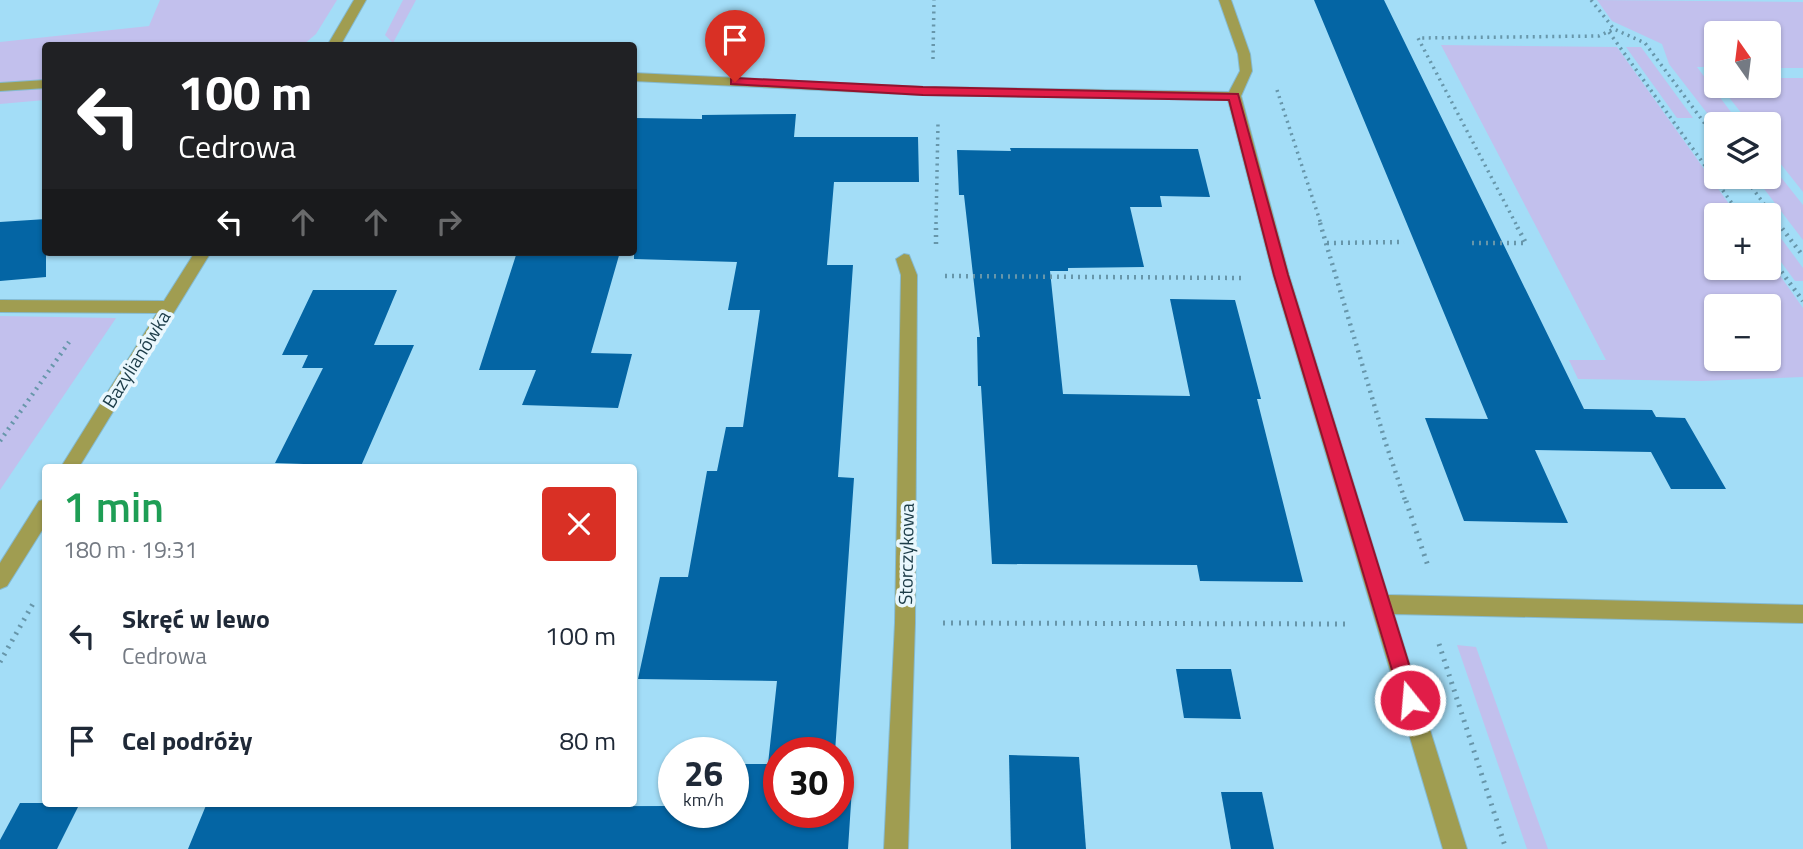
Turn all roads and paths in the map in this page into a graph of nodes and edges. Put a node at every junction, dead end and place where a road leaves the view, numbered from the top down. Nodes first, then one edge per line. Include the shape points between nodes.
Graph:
1 (360, 0) edge
2 (934, 0) edge
3 (1225, 0) edge
4 (1591, 0) edge
5 (1614, 29) junction
6 (1609, 32) junction
7 (335, 42) edge
8 (933, 71) dead end
9 (637, 77) edge
10 (1274, 81) dead end
11 (42, 84) edge
12 (0, 87) edge
13 (1234, 96) junction
14 (938, 118) dead end
15 (1704, 122) edge
16 (1732, 203) edge
17 (1781, 227) edge
18 (1405, 242) dead end
19 (1327, 243) junction
20 (1472, 243) dead end
21 (201, 256) edge
22 (1803, 256) edge
23 (907, 267) joint
24 (1781, 271) edge
25 (936, 276) junction
26 (1255, 278) dead end
27 (1803, 301) edge
28 (0, 306) edge
29 (93, 306) junction
30 (169, 307) junction
31 (0, 441) edge
32 (72, 464) edge
33 (42, 513) edge
34 (0, 580) edge
35 (39, 593) dead end
36 (1380, 604) junction
37 (1442, 607) junction
38 (1803, 614) edge
39 (905, 623) junction
40 (1388, 626) junction
41 (0, 662) edge
42 (896, 849) edge
43 (1455, 849) edge
44 (1506, 849) edge

1 - 7 street
2 - 8 path
3 - 13 street via 1246,71
4 - 5 path
5 - 6 path
5 - 15 path via 1645,43
6 - 16 path
6 - 20 path via 1599,36 1418,37 1526,243
9 - 13 street via 923,91
10 - 19 path
11 - 12 street
13 - 36 street via 1281,275
14 - 25 path
17 - 22 path
18 - 19 path
19 - 37 path via 1385,442
21 - 30 street, Bazylianówka
23 - 25 path
23 - 39 street, Storczykowa
24 - 27 path
25 - 26 path
28 - 29 street
29 - 30 street
29 - 31 path
30 - 32 street, Bazylianówka
33 - 34 street
35 - 41 path
36 - 37 street
36 - 40 street
37 - 38 street
37 - 44 path via 1434,627
39 - 40 path
39 - 42 street, Storczykowa
40 - 43 street

